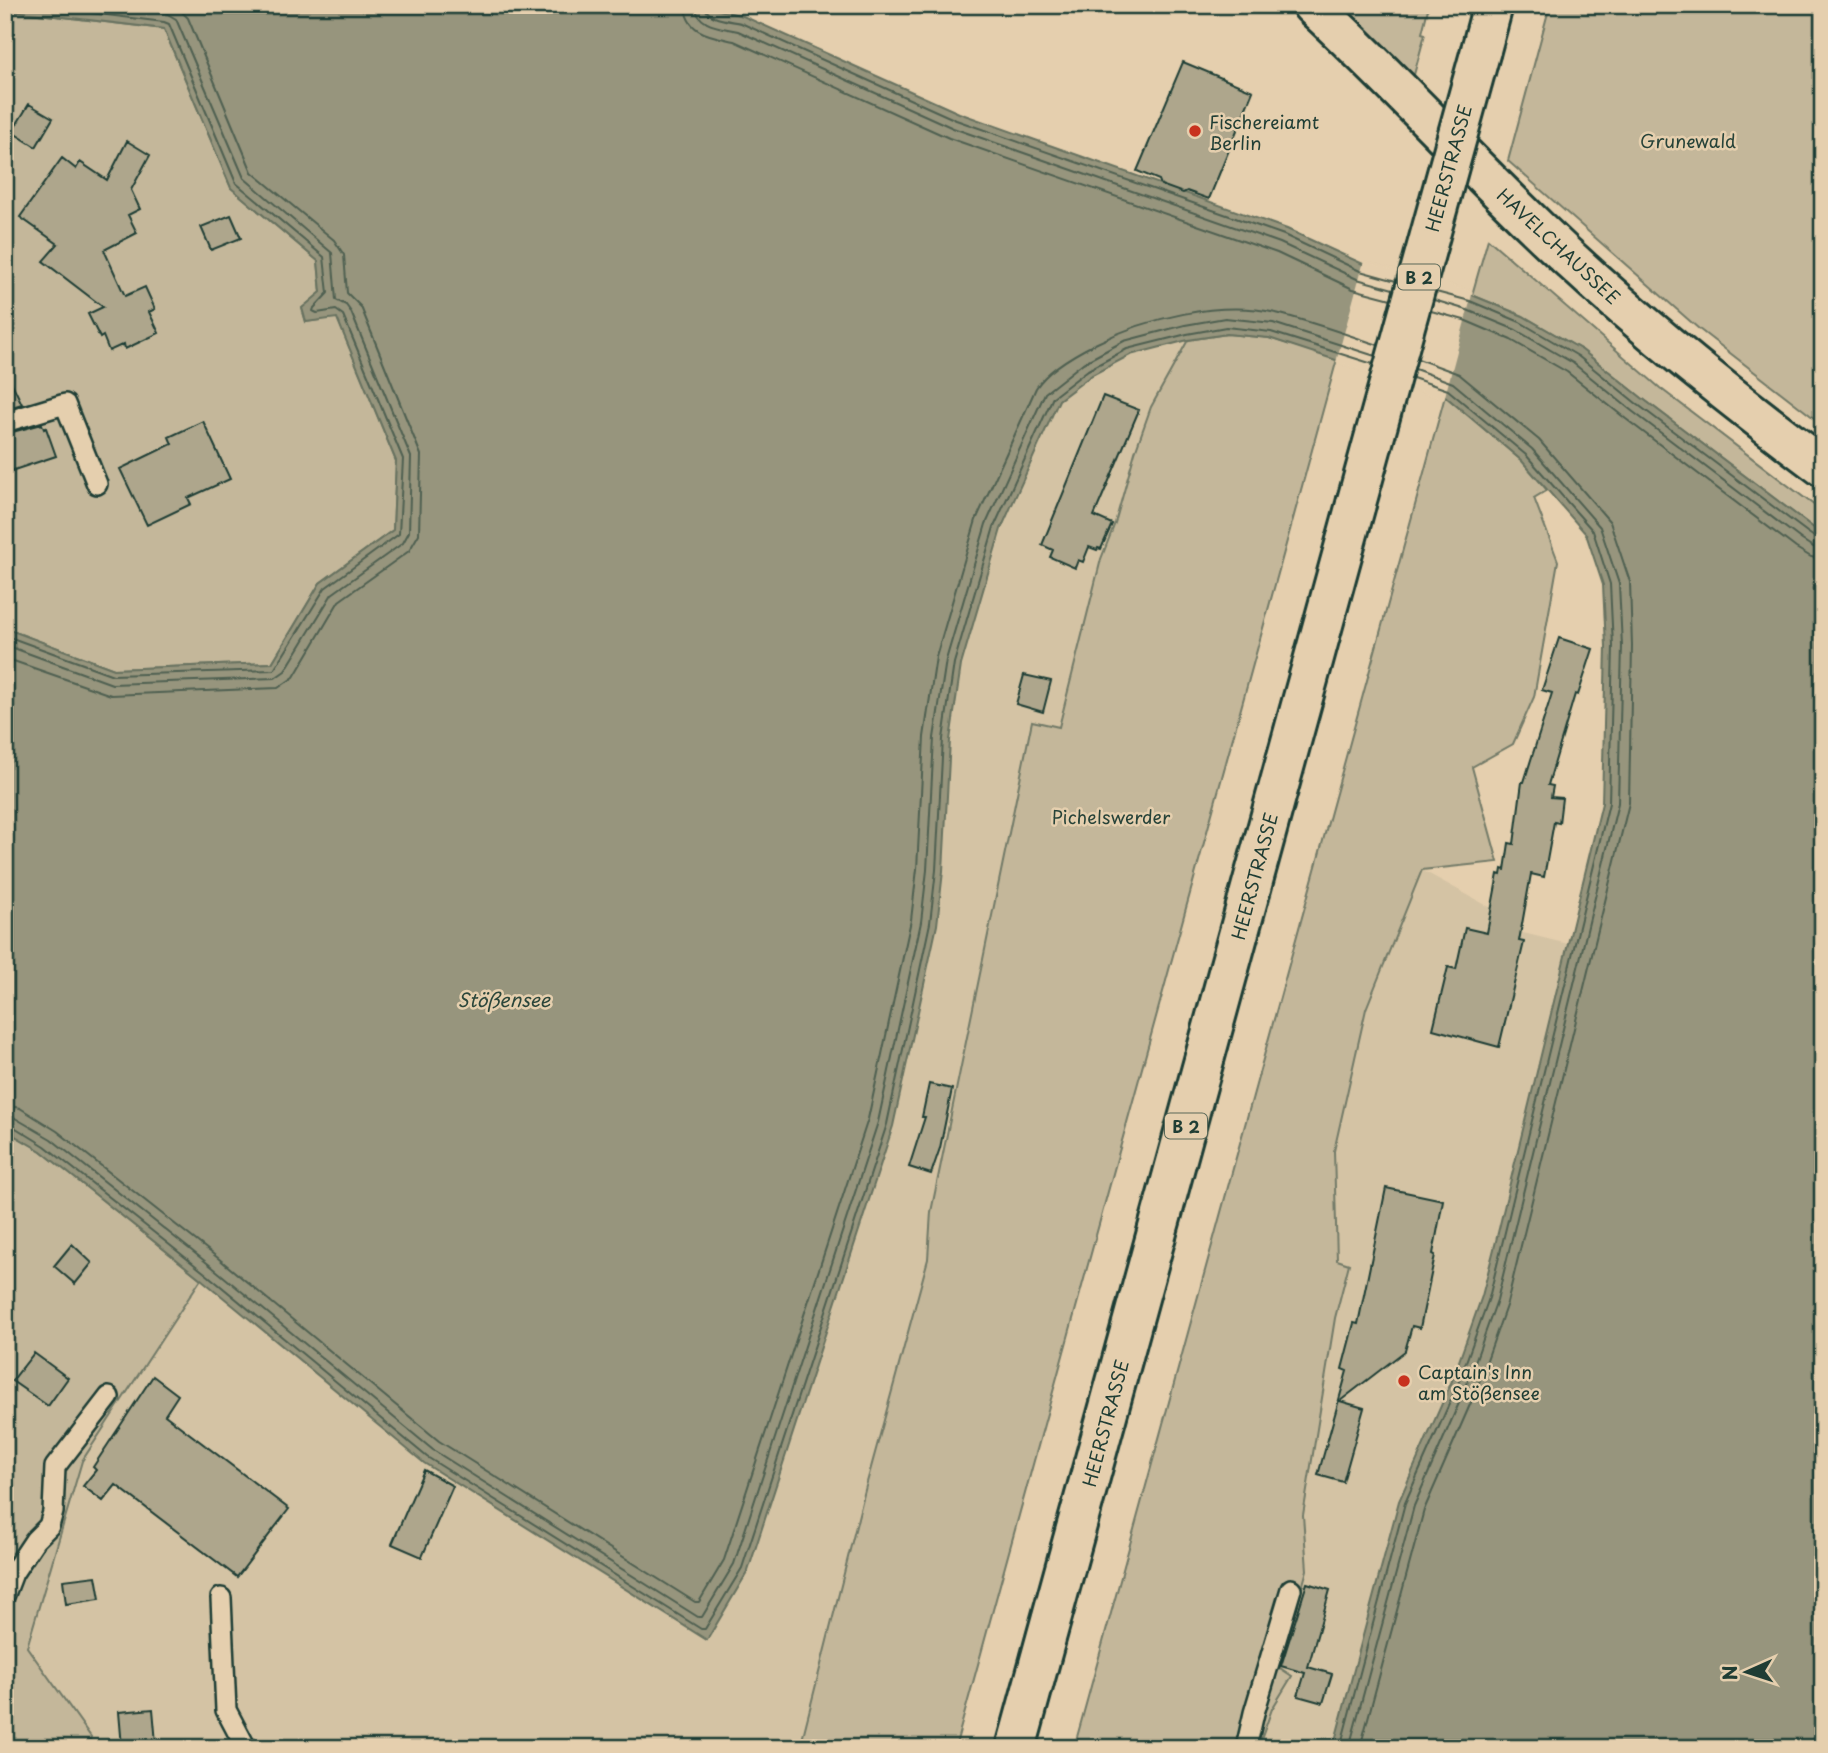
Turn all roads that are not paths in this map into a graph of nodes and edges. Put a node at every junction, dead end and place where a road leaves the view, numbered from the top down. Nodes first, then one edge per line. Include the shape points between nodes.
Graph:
1 (1312, 5) edge
2 (1493, 5) edge
3 (5, 422) edge
4 (1823, 467) edge
5 (97, 484) dead end
6 (109, 1397) dead end
7 (1291, 1589) dead end
8 (5, 1594) edge
9 (221, 1598) dead end
10 (246, 1748) edge
11 (1016, 1748) edge
12 (1246, 1748) edge

1 - 4 main road, HAVELCHAUSSEE via 1539,230 1739,405
2 - 11 main road, HEERSTRASSE / B 2, bridge
3 - 5 lane via 65,404
6 - 8 lane via 55,1468 49,1527 13,1573
7 - 12 lane
9 - 10 lane via 226,1710

